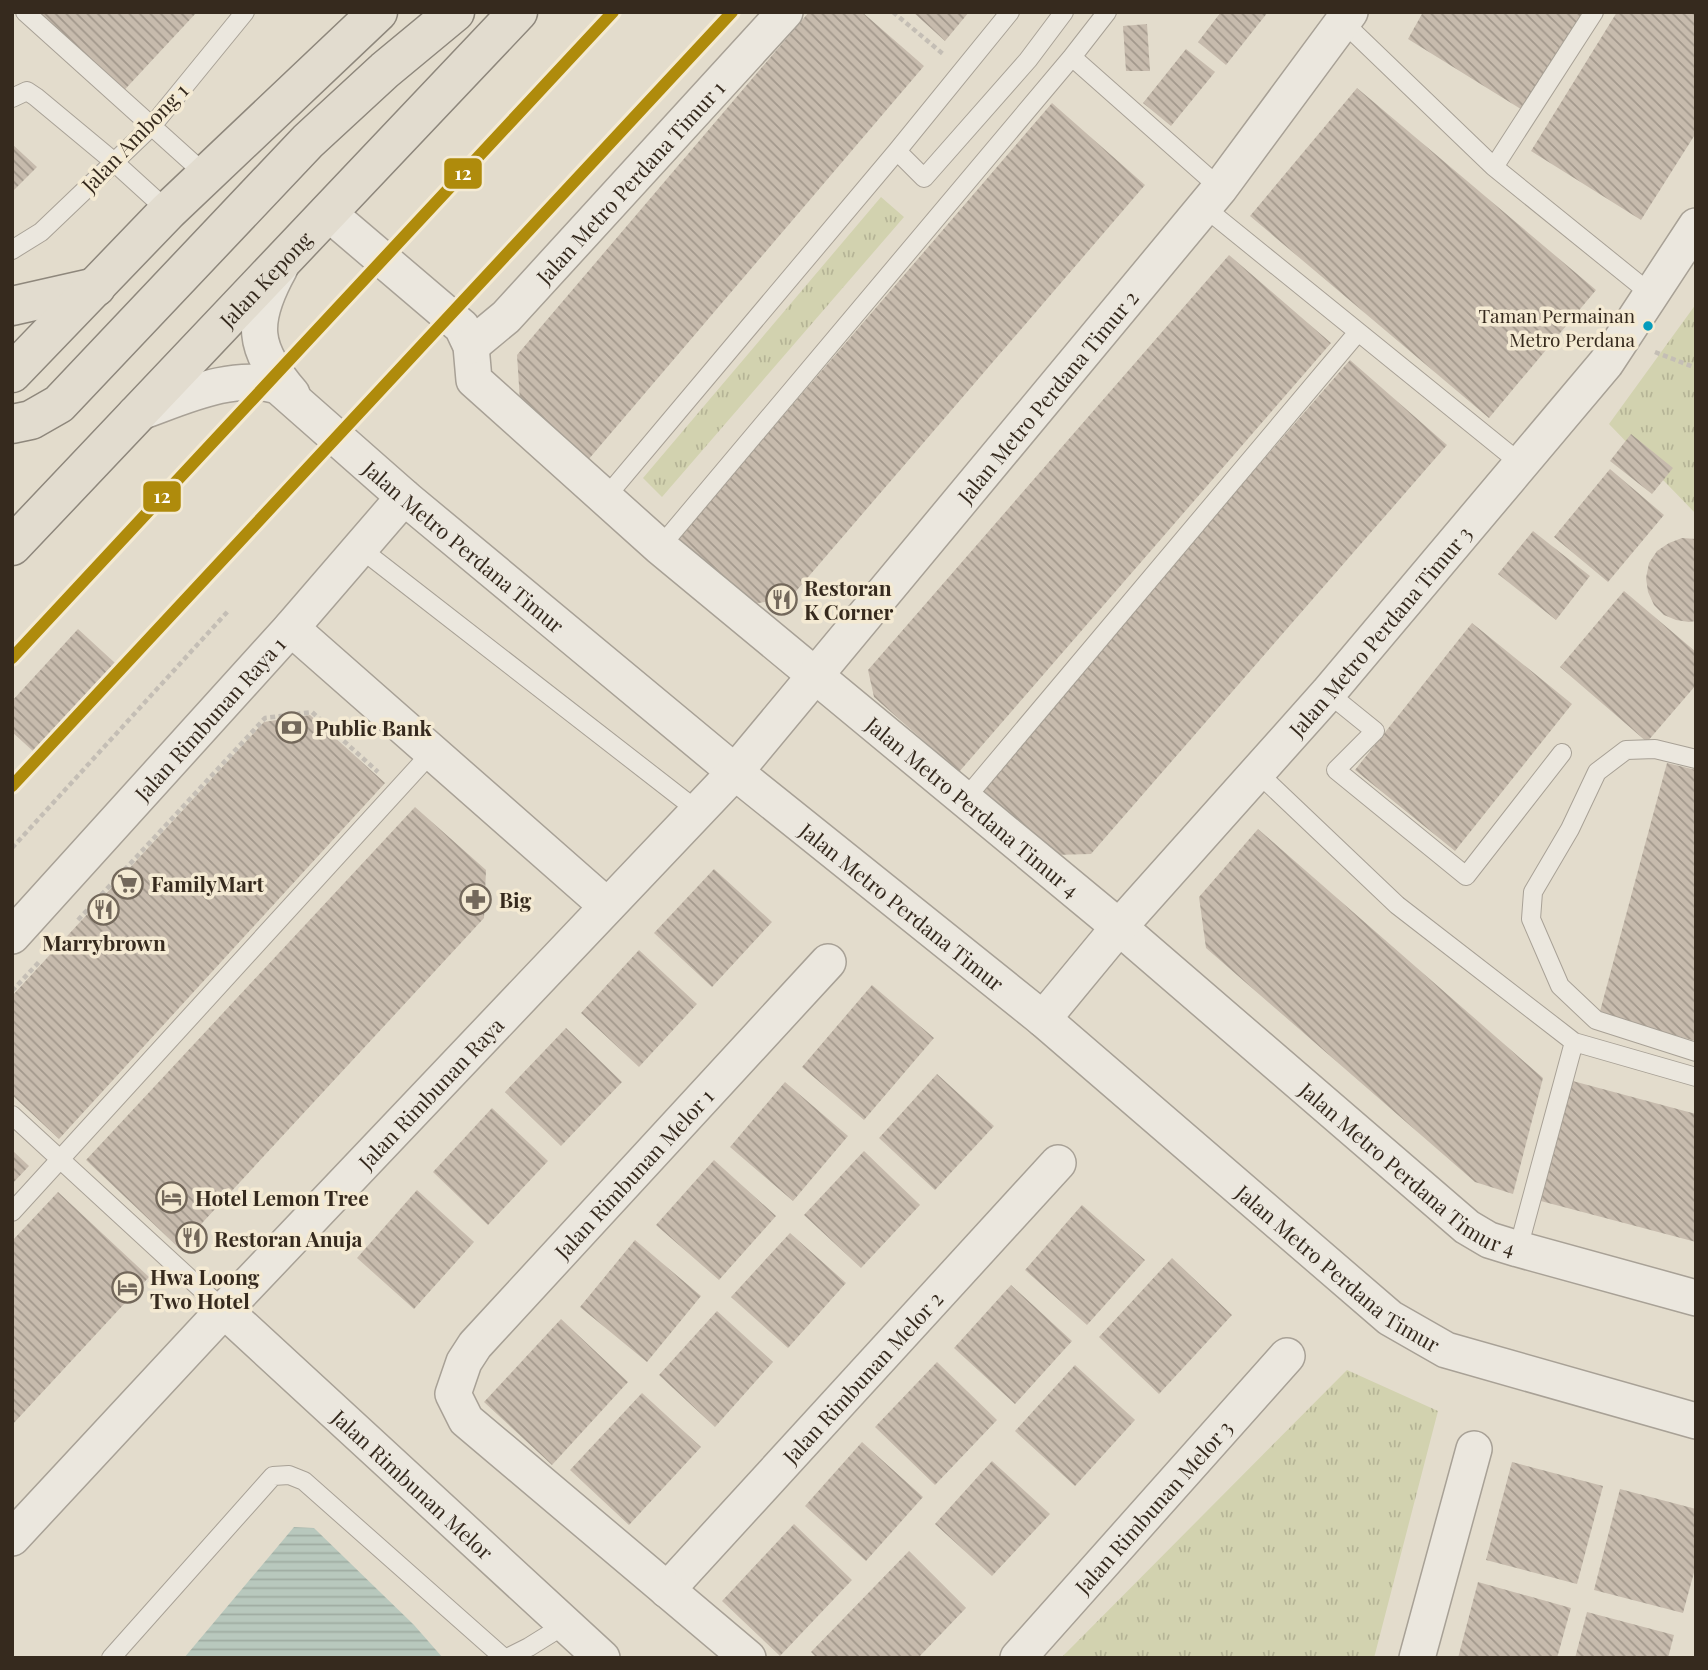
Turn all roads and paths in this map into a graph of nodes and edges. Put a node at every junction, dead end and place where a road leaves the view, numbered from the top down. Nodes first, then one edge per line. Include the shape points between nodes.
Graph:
1 (245, 12) edge
2 (378, 12) edge
3 (455, 12) edge
4 (518, 12) edge
5 (785, 12) edge
6 (893, 12) edge
7 (1010, 12) edge
8 (1064, 12) edge
9 (1107, 12) edge
10 (1594, 12) edge
11 (29, 14) edge
12 (1342, 16) edge
13 (1072, 57) junction
14 (962, 71) junction
15 (12, 98) edge
16 (152, 125) junction
17 (897, 151) junction
18 (113, 161) junction
19 (1494, 167) junction
20 (206, 175) junction
21 (1212, 198) junction
22 (168, 211) junction
23 (327, 212) junction
24 (1696, 226) edge
25 (12, 250) edge
26 (288, 254) junction
27 (96, 287) junction
28 (1651, 294) junction
29 (12, 306) edge
30 (1358, 332) junction
31 (1622, 340) junction
32 (471, 346) junction
33 (1696, 368) edge
34 (12, 373) edge
35 (306, 410) junction
36 (135, 414) junction
37 (13, 424) edge
38 (1520, 463) junction
39 (404, 497) junction
40 (606, 497) junction
41 (12, 546) edge
42 (660, 547) junction
43 (361, 549) junction
44 (229, 610) dead end
45 (291, 628) junction
46 (814, 674) junction
47 (1328, 693) junction
48 (432, 752) junction
49 (1562, 753) dead end
50 (1696, 759) edge
51 (735, 772) junction
52 (1258, 773) junction
53 (396, 789) junction
54 (965, 799) junction
55 (698, 811) junction
56 (12, 848) edge
57 (607, 906) junction
58 (78, 921) dead end
59 (1119, 927) junction
60 (12, 936) edge
61 (40, 961) dead end
62 (828, 961) dead end
63 (12, 991) edge
64 (1043, 1020) junction
65 (1574, 1042) junction
66 (1696, 1052) edge
67 (1696, 1077) edge
68 (12, 1115) edge
69 (60, 1160) junction
70 (1058, 1163) dead end
71 (12, 1212) edge
72 (1518, 1249) junction
73 (1696, 1298) edge
74 (224, 1310) junction
75 (1287, 1356) dead end
76 (1696, 1421) edge
77 (1474, 1449) dead end
78 (12, 1538) edge
79 (667, 1590) junction
80 (566, 1624) junction
81 (111, 1658) edge
82 (505, 1658) edge
83 (602, 1658) edge
84 (748, 1658) edge
85 (1018, 1658) edge
86 (1417, 1658) edge

1 - 16 lane, Jalan Ambong 1
2 - 20 main road
3 - 37 main road via 308,141 60,404
4 - 23 main road, Jalan Kepong
5 - 32 street, Jalan Metro Perdana Timur 1 via 506,317
6 - 14 path
7 - 14 lane
8 - 17 lane via 924,178
9 - 13 lane
10 - 19 lane
11 - 16 lane
12 - 19 lane
12 - 21 street, Jalan Metro Perdana Timur 2
13 - 21 lane
13 - 42 lane
14 - 17 lane
15 - 18 lane via 27,91
16 - 18 lane, Jalan Ambong 1
16 - 20 lane
17 - 40 lane
18 - 22 lane
18 - 25 lane, Jalan Ambong 1 via 41,232
19 - 28 lane
20 - 22 main road
21 - 30 lane
21 - 46 street, Jalan Metro Perdana Timur 2
22 - 27 main road
23 - 26 main road, Jalan Kepong
23 - 32 street, Jalan Metro Perdana Timur 4 via 462,327
24 - 28 street, Jalan Metro Perdana Timur 3
26 - 35 street via 261,311 260,335 272,371
26 - 36 main road, Jalan Kepong
27 - 29 main road
27 - 34 main road
28 - 31 street, Jalan Metro Perdana Timur 3
30 - 38 lane
30 - 54 lane
31 - 33 path
31 - 38 street, Jalan Metro Perdana Timur 3
32 - 40 street, Jalan Metro Perdana Timur 4 via 474,380
35 - 36 street, Jalan Metro Perdana Timur via 278,386 246,381
35 - 39 street, Jalan Metro Perdana Timur
36 - 41 main road, Jalan Kepong
38 - 47 street, Jalan Metro Perdana Timur 3
39 - 43 street, Jalan Rimbunan Raya 1
39 - 51 street, Jalan Metro Perdana Timur
40 - 42 street, Jalan Metro Perdana Timur 4
42 - 46 street, Jalan Metro Perdana Timur 4
43 - 45 street, Jalan Rimbunan Raya 1
43 - 55 lane
44 - 56 path
45 - 48 street
45 - 60 street, Jalan Rimbunan Raya 1
46 - 51 street, Jalan Metro Perdana Timur 2
46 - 54 street, Jalan Metro Perdana Timur 4
47 - 49 lane via 1375,730 1336,770 1466,876
47 - 52 street, Jalan Metro Perdana Timur 3
48 - 53 lane
48 - 57 street
50 - 66 lane via 1655,748 1626,750 1597,772 1532,892 1531,919 1560,986 1596,1020
51 - 55 street, Jalan Rimbunan Raya
51 - 64 street, Jalan Metro Perdana Timur
52 - 59 street, Jalan Metro Perdana Timur 3
52 - 65 lane via 1397,905
53 - 58 path via 312,712 265,719
53 - 69 lane
54 - 59 street, Jalan Metro Perdana Timur 4
55 - 57 street, Jalan Rimbunan Raya
57 - 74 street, Jalan Rimbunan Raya
59 - 64 street, Jalan Metro Perdana Timur 3
59 - 72 street, Jalan Metro Perdana Timur 4 via 1466,1227
61 - 63 path
62 - 79 street, Jalan Rimbunan Melor 1 via 475,1345 453,1394 466,1420
64 - 76 street, Jalan Metro Perdana Timur via 1390,1318 1446,1350
65 - 67 lane
65 - 72 lane
68 - 69 lane
69 - 71 lane
69 - 74 lane
70 - 79 street, Jalan Rimbunan Melor 2
72 - 73 street, Jalan Metro Perdana Timur 4
74 - 78 street, Jalan Rimbunan Raya
74 - 80 street, Jalan Rimbunan Melor
75 - 85 street, Jalan Rimbunan Melor 3
77 - 86 street
79 - 84 street
80 - 82 lane
80 - 83 street, Jalan Rimbunan Melor
81 - 82 lane via 273,1476 289,1475 304,1481

